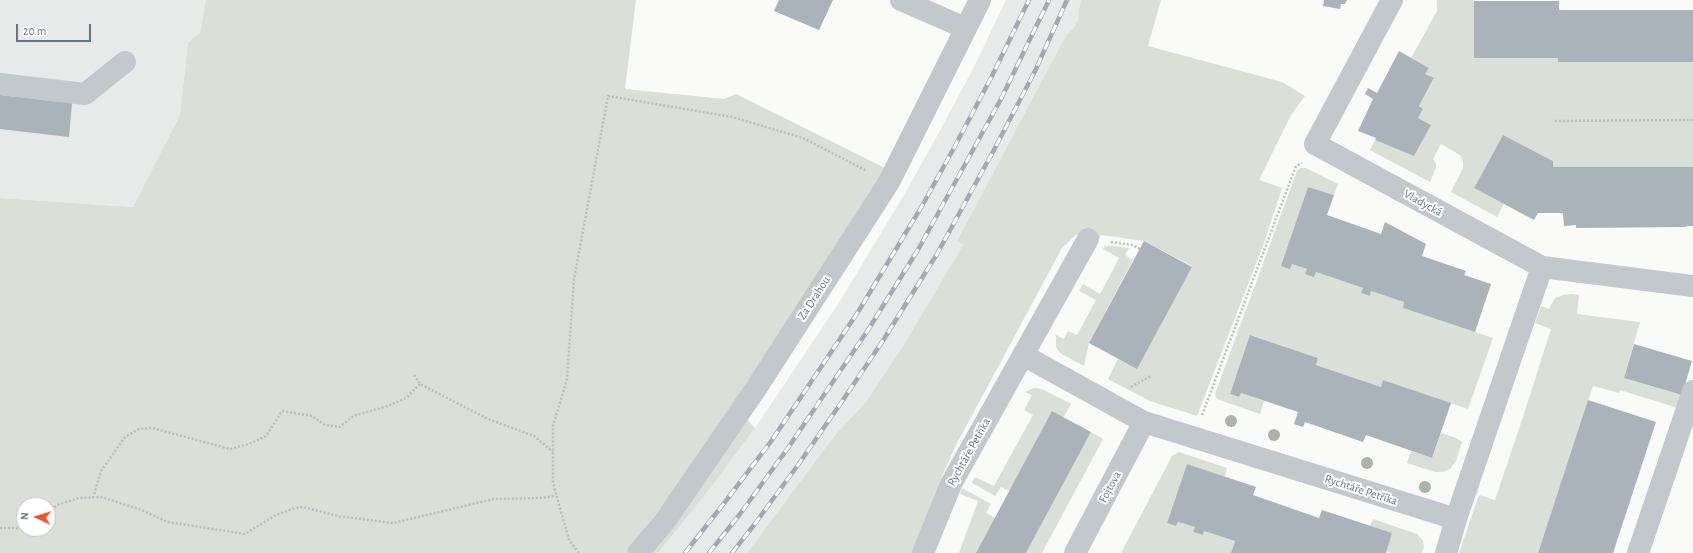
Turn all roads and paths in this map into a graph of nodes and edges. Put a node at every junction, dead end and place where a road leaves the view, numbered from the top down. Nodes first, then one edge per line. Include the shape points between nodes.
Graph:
1 (901, 0) edge
2 (980, 0) edge
3 (1392, 0) edge
4 (965, 28) junction
5 (125, 62) dead end
6 (0, 84) edge
7 (1693, 120) edge
8 (1555, 121) dead end
9 (1304, 161) dead end
10 (889, 182) junction
11 (1088, 239) dead end
12 (1110, 241) dead end
13 (1140, 249) dead end
14 (1542, 267) junction
15 (1693, 286) edge
16 (1023, 355) junction
17 (414, 375) dead end
18 (1151, 376) dead end
19 (420, 384) junction
20 (1127, 389) dead end
21 (1693, 391) edge
22 (1200, 421) dead end
23 (1144, 422) junction
24 (553, 452) junction
25 (556, 496) junction
26 (93, 498) junction
27 (56, 506) edge
28 (1456, 519) junction
29 (0, 528) edge
30 (16, 528) edge
31 (579, 553) edge
32 (638, 553) edge
33 (923, 553) edge
34 (1075, 553) edge
35 (1446, 553) edge
36 (1638, 553) edge

1 - 4 street
2 - 4 street, Za Drahou
3 - 14 street, Vladycká via 1315,144
4 - 10 street, Za Drahou
5 - 6 street via 85,94
7 - 8 path
9 - 22 path via 1296,166
10 - 24 path via 803,138 732,117 608,96 574,279 567,379 553,426
10 - 32 street, Za Drahou via 757,387 665,521
11 - 16 street, Rychtáře Petříka
12 - 13 path
14 - 15 street, Vladycká
14 - 28 street
16 - 23 street, Rychtáře Petříka
16 - 33 street, Rychtáře Petříka via 951,484
17 - 19 path
18 - 20 path
19 - 24 path via 488,419 534,436
19 - 26 path via 406,398 353,416 340,427 325,425 312,416 282,411 266,436 230,449 152,428 139,429 125,437 101,471
21 - 36 street
23 - 28 street, Rychtáře Petříka
23 - 34 street, Fojtova
24 - 25 path via 553,483
25 - 26 path via 494,499 393,523 338,516 303,507 276,516 245,534 173,524 139,509 101,497
25 - 31 path via 569,540
26 - 27 path via 79,498
28 - 35 street
29 - 30 path

